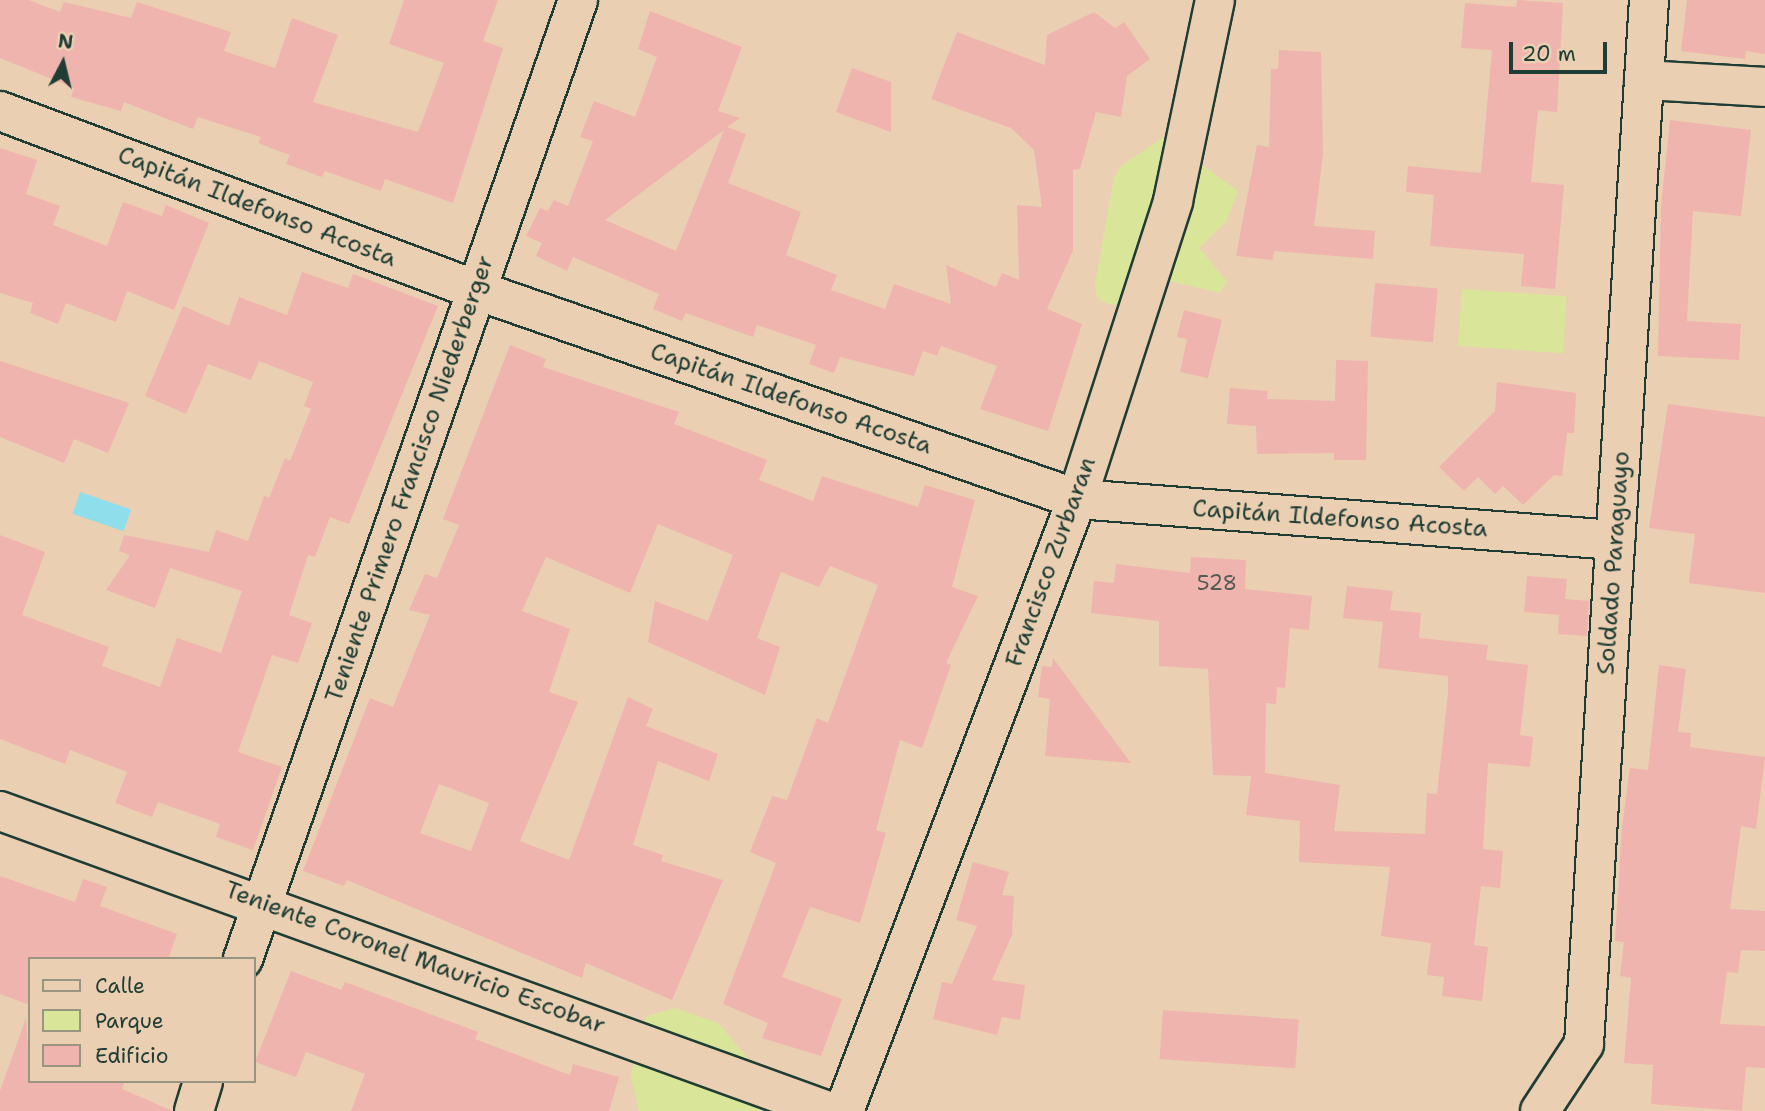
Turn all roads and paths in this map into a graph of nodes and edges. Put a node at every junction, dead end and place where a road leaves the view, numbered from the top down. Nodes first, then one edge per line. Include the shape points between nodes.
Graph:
1 (578, 0) edge
2 (1215, 0) edge
3 (1649, 0) edge
4 (1644, 80) junction
5 (1765, 88) edge
6 (0, 111) edge
7 (476, 289) junction
8 (1077, 499) junction
9 (1615, 540) junction
10 (0, 811) edge
11 (262, 901) junction
12 (244, 957) edge
13 (202, 1083) edge
14 (194, 1111) edge
15 (828, 1111) edge
16 (844, 1111) edge
17 (1540, 1111) edge

1 - 7 street, Teniente Primero Francisco Niederberger
2 - 8 street, Francisco Zurbaran via 1173,201
3 - 4 street, Soldado Paraguayo
4 - 5 street
4 - 9 street, Soldado Paraguayo
6 - 7 street, Capitán Ildefonso Acosta
7 - 8 street, Capitán Ildefonso Acosta
7 - 11 street, Teniente Primero Francisco Niederberger
8 - 9 street, Capitán Ildefonso Acosta
8 - 16 street, Francisco Zurbaran
9 - 17 street, Soldado Paraguayo via 1584,1044
10 - 11 street, Teniente Coronel Mauricio Escobar
11 - 12 street, Teniente Primero Francisco Niederberger
11 - 15 street, Teniente Coronel Mauricio Escobar
13 - 14 street

